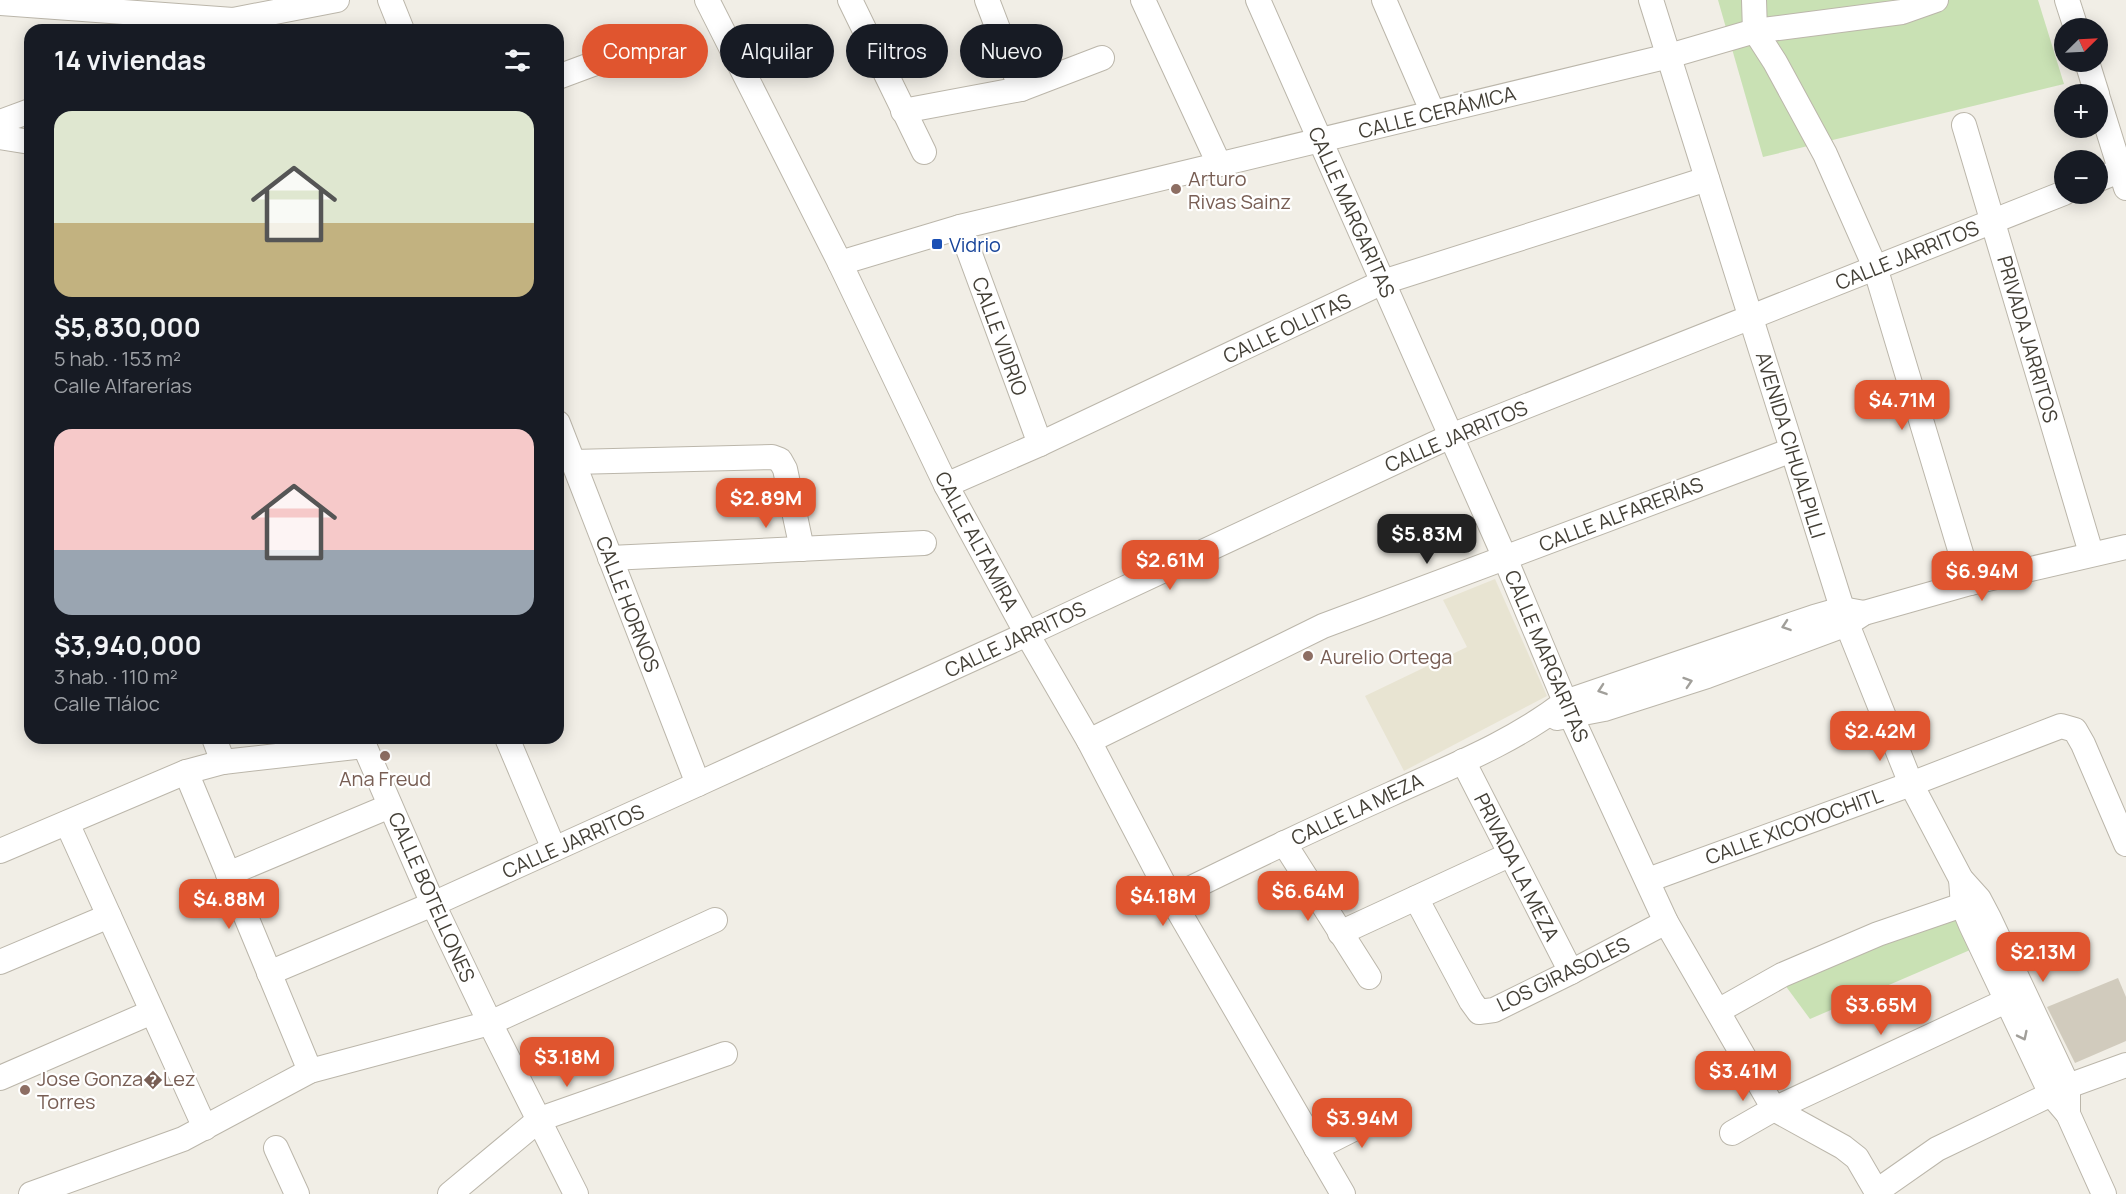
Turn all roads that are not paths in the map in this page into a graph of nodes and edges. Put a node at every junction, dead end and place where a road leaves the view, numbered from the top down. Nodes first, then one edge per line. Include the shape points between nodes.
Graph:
1 (337, 0) edge
2 (390, 0) edge
3 (707, 0) edge
4 (850, 0) edge
5 (987, 0) edge
6 (1143, 0) edge
7 (1258, 0) edge
8 (1384, 0) edge
9 (1651, 0) edge
10 (1754, 0) edge
11 (1936, 0) edge
12 (2067, 0) edge
13 (0, 3) edge
14 (228, 17) edge
15 (2073, 18) edge
16 (275, 21) edge
17 (400, 24) edge
18 (1755, 31) junction
19 (1669, 56) junction
20 (1102, 58) dead end
21 (582, 68) edge
22 (564, 75) edge
23 (1021, 89) junction
24 (903, 111) junction
25 (24, 113) edge
26 (1433, 113) junction
27 (0, 122) edge
28 (1964, 125) dead end
29 (2108, 128) edge
30 (0, 137) edge
31 (1320, 140) junction
32 (24, 141) edge
33 (924, 152) dead end
34 (1219, 165) junction
35 (2124, 175) edge
36 (2108, 178) edge
37 (1707, 179) junction
38 (2054, 197) edge
39 (1993, 220) junction
40 (960, 227) junction
41 (840, 263) junction
42 (1875, 267) junction
43 (1383, 282) junction
44 (1750, 317) junction
45 (1451, 436) junction
46 (564, 440) edge
47 (1041, 444) junction
48 (1792, 450) junction
49 (573, 462) junction
50 (946, 485) junction
51 (924, 543) dead end
52 (2126, 547) edge
53 (802, 549) junction
54 (2091, 554) junction
55 (610, 558) junction
56 (1505, 558) junction
57 (1970, 583) junction
58 (1851, 615) junction
59 (1027, 634) junction
60 (1568, 709) junction
61 (1089, 741) junction
62 (216, 744) edge
63 (344, 744) edge
64 (352, 744) edge
65 (510, 744) edge
66 (1463, 761) junction
67 (223, 762) junction
68 (186, 772) junction
69 (698, 784) junction
70 (1911, 784) junction
71 (390, 806) junction
72 (67, 823) junction
73 (1284, 843) junction
74 (2126, 844) edge
75 (554, 849) junction
76 (0, 851) edge
77 (1509, 855) junction
78 (228, 874) junction
79 (1648, 880) junction
80 (1171, 898) junction
81 (1416, 898) junction
82 (1971, 902) junction
83 (433, 904) junction
84 (109, 916) junction
85 (715, 921) dead end
86 (1666, 922) junction
87 (1340, 933) junction
88 (0, 962) edge
89 (1571, 972) junction
90 (269, 973) junction
91 (1369, 977) dead end
92 (2006, 1001) junction
93 (1718, 1011) junction
94 (152, 1012) junction
95 (490, 1023) junction
96 (725, 1054) dead end
97 (2126, 1065) edge
98 (310, 1071) junction
99 (0, 1078) edge
100 (2060, 1090) junction
101 (1774, 1109) junction
102 (1389, 1112) dead end
103 (540, 1119) junction
104 (205, 1128) junction
105 (1731, 1133) dead end
106 (276, 1148) dead end
107 (1316, 1148) junction
108 (1877, 1192) edge
109 (31, 1194) edge
110 (297, 1194) edge
111 (450, 1194) edge
112 (576, 1194) edge
113 (1344, 1194) edge
114 (2103, 1194) edge

1 - 16 street
2 - 17 street
3 - 41 street, CALLE ALTAMIRA
4 - 24 street
5 - 23 street
6 - 34 street
7 - 31 street, CALLE MARGARITAS
8 - 26 street
9 - 19 street, AVENIDA CIHUALPILLI
10 - 18 street
11 - 18 street, CALLE CERÁMICA via 1902,12
12 - 15 street
13 - 14 street
14 - 16 street
18 - 19 street, CALLE CERÁMICA
18 - 42 street via 1825,154
19 - 26 street, CALLE CERÁMICA
19 - 37 street, AVENIDA CIHUALPILLI
20 - 23 street
21 - 22 street
23 - 24 street
24 - 33 street
25 - 27 street
26 - 31 street, CALLE CERÁMICA
28 - 39 street, PRIVADA JARRITOS
29 - 35 street
30 - 32 street
31 - 34 street, CALLE CERÁMICA
31 - 43 street, CALLE MARGARITAS
34 - 40 street, CALLE CERÁMICA
35 - 36 street
37 - 43 street, CALLE OLLITAS
37 - 44 street, AVENIDA CIHUALPILLI
38 - 39 street, CALLE JARRITOS
39 - 42 street, CALLE JARRITOS
39 - 54 street, PRIVADA JARRITOS
40 - 41 street, CALLE CERÁMICA
40 - 47 street, CALLE VIDRIO
41 - 50 street, CALLE ALTAMIRA
42 - 44 street, CALLE JARRITOS
42 - 57 street
43 - 45 street, CALLE MARGARITAS
43 - 47 street, CALLE OLLITAS
44 - 45 street, CALLE JARRITOS
44 - 48 street, AVENIDA CIHUALPILLI
45 - 56 street, CALLE MARGARITAS
45 - 59 street, CALLE JARRITOS
46 - 49 street, CALLE HORNOS
47 - 50 street, CALLE OLLITAS
48 - 56 street, CALLE ALFARERÍAS
48 - 58 street, AVENIDA CIHUALPILLI
49 - 53 street via 772,457 780,460
49 - 55 street, CALLE HORNOS
50 - 59 street, CALLE ALTAMIRA
51 - 53 street
52 - 54 street, CALLE LA MEZA
53 - 55 street
54 - 57 street, CALLE LA MEZA
55 - 69 street, CALLE HORNOS
56 - 60 street, CALLE MARGARITAS
56 - 61 street, CALLE ALFARERÍAS via 1323,626
57 - 58 street, CALLE LA MEZA
58 - 60 street, CALLE LA MEZA via 1814,617
58 - 70 street, AVENIDA CIHUALPILLI
59 - 61 street, CALLE ALTAMIRA
59 - 69 street, CALLE JARRITOS
60 - 66 street, CALLE LA MEZA
60 - 79 street, CALLE MARGARITAS
61 - 80 street, CALLE ALTAMIRA
62 - 67 street
63 - 67 street
64 - 71 street, CALLE BOTELLONES
65 - 75 street
66 - 73 street, CALLE LA MEZA
66 - 77 street, PRIVADA LA MEZA
67 - 68 street
68 - 72 street
68 - 78 street
69 - 75 street, CALLE JARRITOS
70 - 74 street, CALLE XICOYOCHITL via 2061,726 2075,730 2083,744
70 - 79 street, CALLE XICOYOCHITL
70 - 82 street, AVENIDA CIHUALPILLI
71 - 78 street
71 - 83 street, CALLE BOTELLONES
72 - 76 street
72 - 84 street
73 - 80 street, CALLE LA MEZA
73 - 87 street
75 - 83 street, CALLE JARRITOS
77 - 81 street
77 - 89 street, PRIVADA LA MEZA
78 - 90 street
79 - 86 street, CALLE MARGARITAS
80 - 107 street, CALLE ALTAMIRA
81 - 87 street
81 - 89 street, LOS GIRASOLES via 1479,1012 1494,1010
82 - 92 street, AVENIDA CIHUALPILLI
82 - 93 street via 1878,934 1782,975
82 - 100 street, AVENIDA CIHUALPILLI
83 - 90 street, CALLE JARRITOS
83 - 95 street, CALLE BOTELLONES
84 - 88 street
84 - 94 street
85 - 95 street
86 - 89 street, LOS GIRASOLES
86 - 93 street, CALLE MARGARITAS
87 - 91 street
90 - 98 street
92 -> 100 street, AVENIDA CIHUALPILLI
92 - 101 street
93 - 101 street, CALLE MARGARITAS
94 - 99 street
94 - 104 street
95 - 98 street
95 - 103 street, CALLE BOTELLONES
96 - 103 street
97 - 100 street
98 - 104 street
100 - 108 street via 1937,1149
100 - 114 street, AVENIDA CIHUALPILLI
101 - 105 street
101 - 108 street via 1857,1158
102 - 107 street
103 - 111 street
103 - 112 street, CALLE BOTELLONES
104 - 109 street
106 - 110 street
107 - 113 street, CALLE ALTAMIRA

